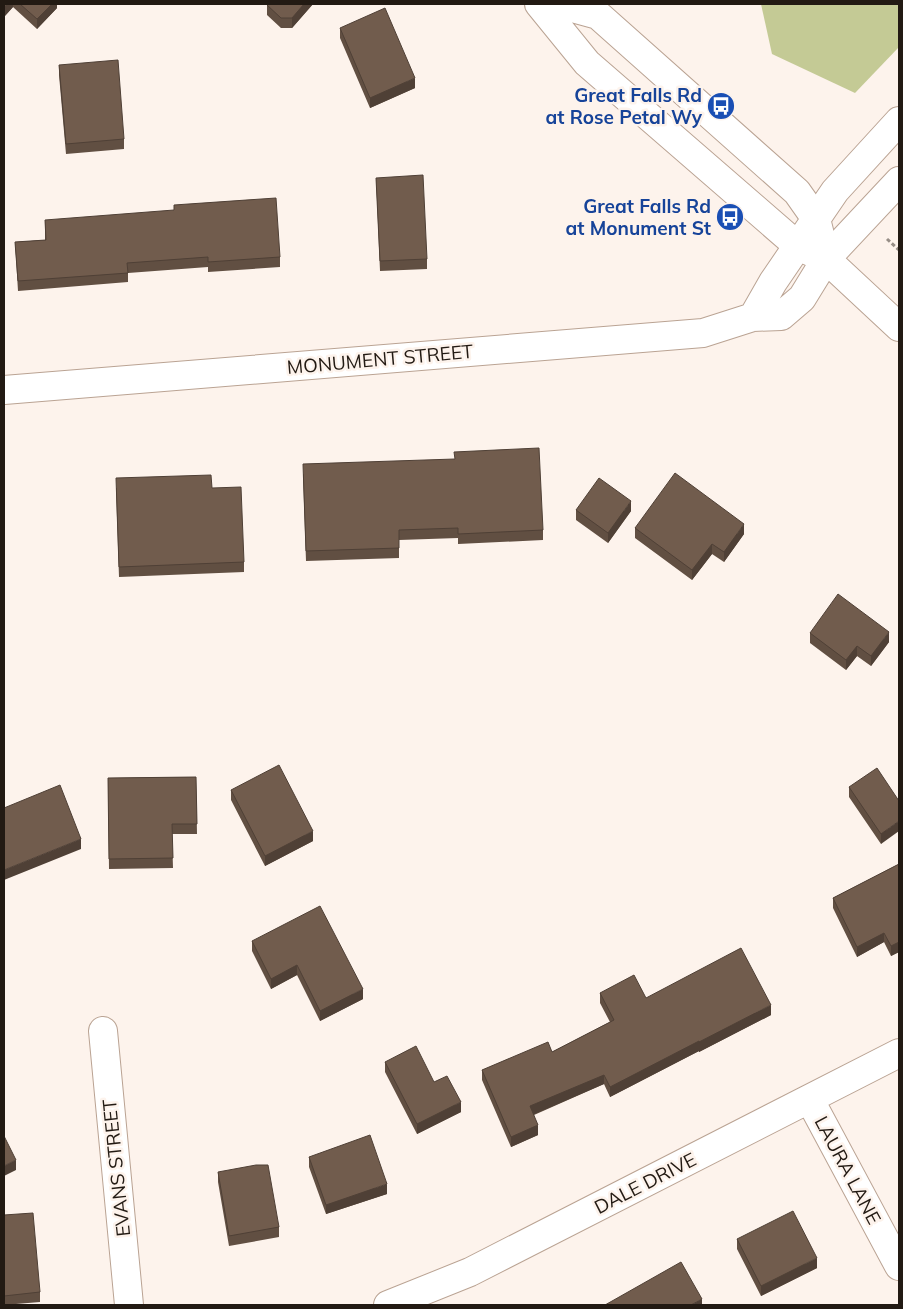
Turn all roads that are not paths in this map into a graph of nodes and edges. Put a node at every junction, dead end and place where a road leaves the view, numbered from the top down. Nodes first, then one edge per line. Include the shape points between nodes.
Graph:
1 (539, 4) edge
2 (558, 4) edge
3 (899, 121) edge
4 (899, 181) edge
5 (816, 219) junction
6 (798, 246) junction
7 (826, 259) junction
8 (753, 317) junction
9 (899, 327) edge
10 (4, 390) edge
11 (103, 1031) dead end
12 (899, 1053) edge
13 (810, 1100) junction
14 (899, 1266) edge
15 (130, 1305) edge
16 (388, 1305) edge

1 - 6 street via 587,63
2 - 5 street via 598,14 797,192
3 - 5 street via 835,191
4 - 7 street, MONUMENT STREET
5 - 6 street
5 - 7 street
6 - 7 street
6 - 8 street
7 - 8 street, MONUMENT STREET via 802,298 781,316
7 - 9 street
8 - 10 street, MONUMENT STREET via 703,333
11 - 15 street, EVANS STREET
12 - 13 street, DALE DRIVE
13 - 14 street, LAURA LANE
13 - 16 street, DALE DRIVE via 470,1272

